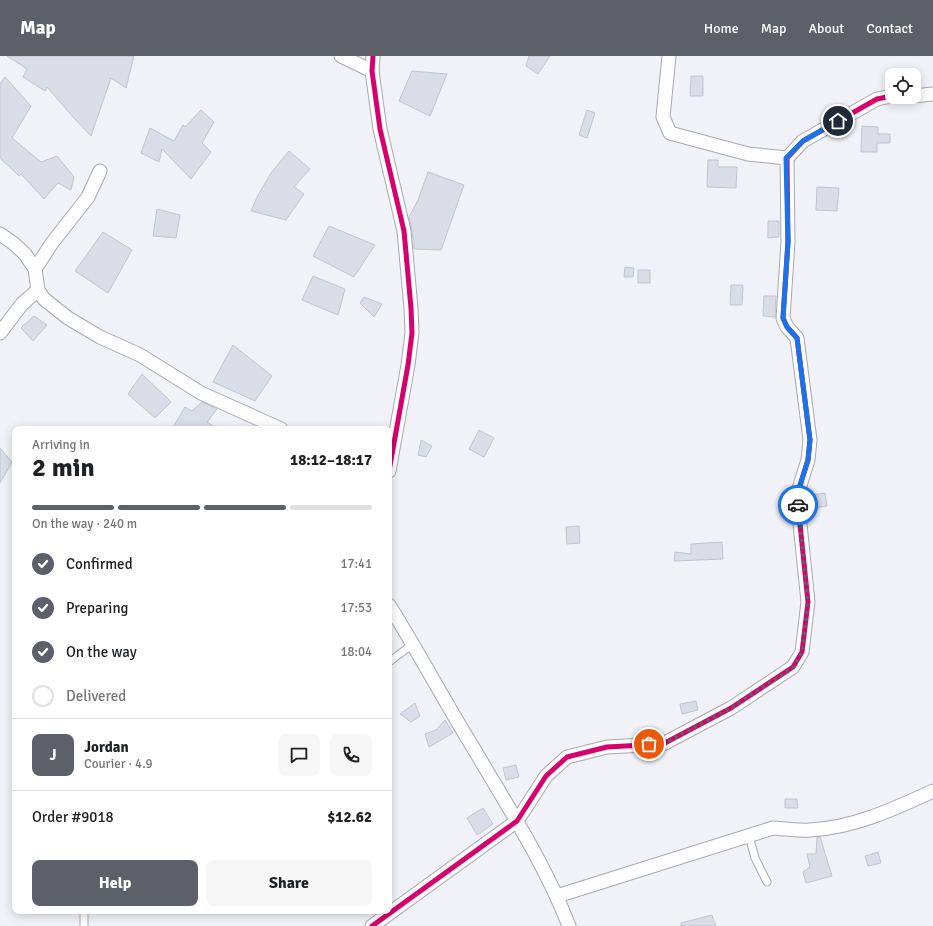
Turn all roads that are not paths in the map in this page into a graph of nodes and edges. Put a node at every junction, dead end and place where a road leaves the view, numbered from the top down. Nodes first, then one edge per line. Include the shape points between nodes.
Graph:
1 (341, 56) edge
2 (373, 56) edge
3 (669, 56) edge
4 (372, 71) junction
5 (933, 94) edge
6 (921, 95) edge
7 (885, 97) edge
8 (786, 158) junction
9 (100, 171) dead end
10 (0, 234) edge
11 (35, 269) junction
12 (38, 290) junction
13 (0, 333) edge
14 (274, 426) edge
15 (392, 453) edge
16 (392, 610) edge
17 (413, 644) junction
18 (392, 660) edge
19 (933, 791) edge
20 (517, 822) junction
21 (749, 836) junction
22 (767, 882) dead end
23 (557, 896) junction
24 (392, 912) edge
25 (84, 914) edge
26 (389, 914) edge
27 (84, 926) edge
28 (372, 926) edge
29 (569, 926) edge

1 - 4 street
2 - 4 street
3 - 8 street via 663,117 670,133 748,154
4 - 15 street via 380,129 404,231 412,308 408,365
5 - 6 street
7 - 8 street via 877,99 803,141
8 - 20 street via 788,242 783,318 797,338 810,440 808,460 797,495 808,602 802,652 793,668 731,708 663,744 607,747 567,757 546,776
9 - 11 street via 88,197
10 - 11 street via 25,254
11 - 12 street
12 - 13 street via 22,304
12 - 14 street via 54,308 100,337 140,355 202,393
16 - 17 street
17 - 18 lane
17 - 20 street
19 - 21 street via 846,826 810,830 773,828
20 - 23 street
20 - 24 street
21 - 22 lane
21 - 23 street
23 - 29 street
25 - 27 lane
26 - 28 street

